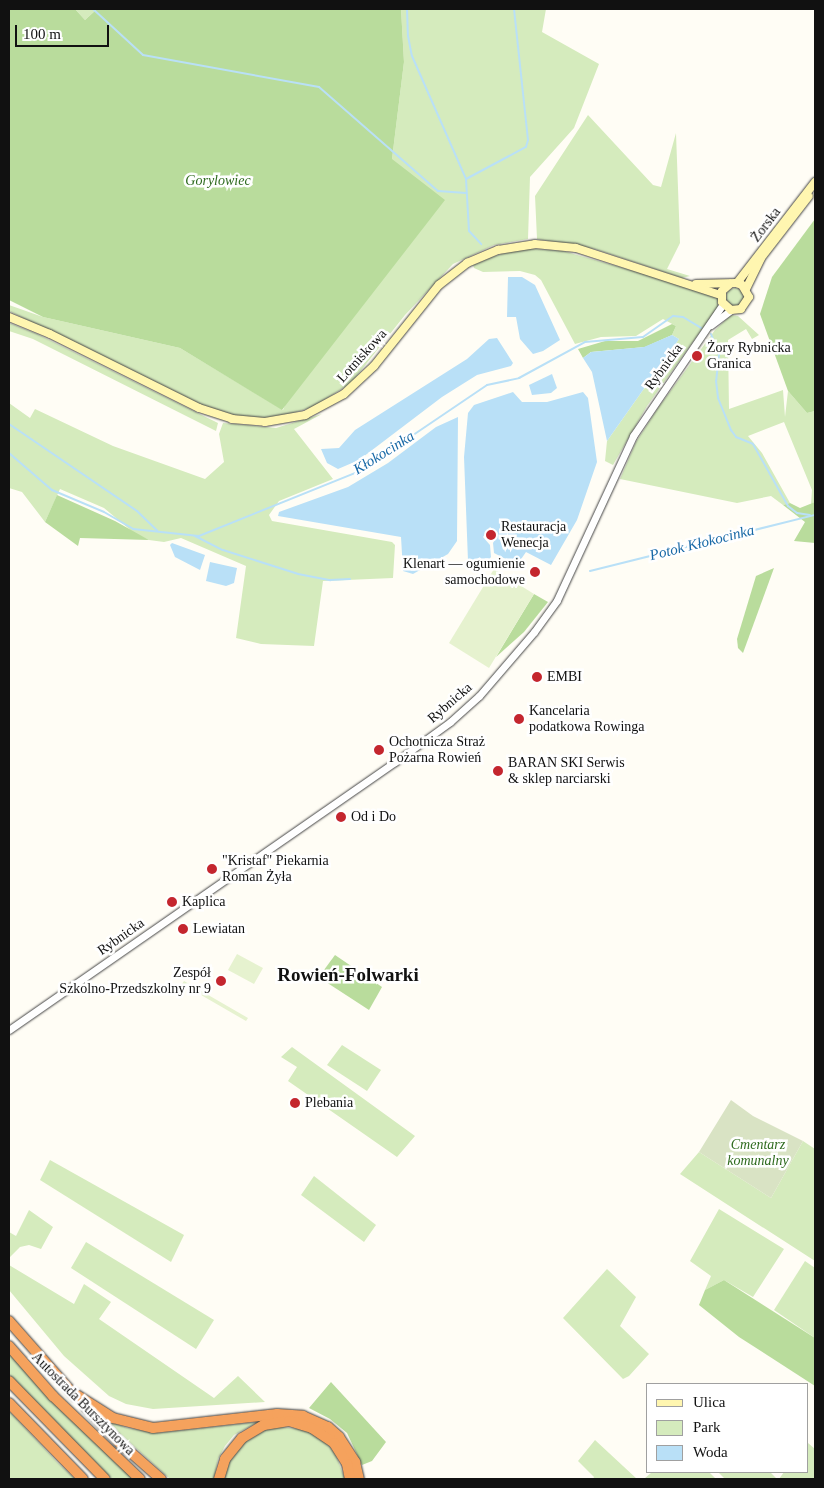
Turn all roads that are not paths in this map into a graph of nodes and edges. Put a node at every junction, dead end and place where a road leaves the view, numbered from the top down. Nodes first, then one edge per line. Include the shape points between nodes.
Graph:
1 (815, 184) edge
2 (733, 283) junction
3 (694, 284) junction
4 (746, 289) junction
5 (721, 295) junction
6 (723, 304) junction
7 (731, 310) junction
8 (9, 317) edge
9 (707, 329) junction
10 (9, 1030) edge
11 (9, 1321) edge
12 (9, 1346) edge
13 (9, 1381) edge
14 (72, 1392) junction
15 (9, 1403) edge
16 (83, 1479) edge
17 (105, 1479) edge
18 (140, 1479) edge
19 (162, 1479) edge
20 (219, 1479) edge
21 (350, 1479) edge
22 (359, 1479) edge

1 - 2 main road, Żorska
1 - 4 main road, Żorska via 758,264
2 - 3 main road, Lotniskowa
2 - 4 main road
2 - 5 main road
3 - 5 main road, Lotniskowa
3 - 8 main road, Lotniskowa via 564,246 528,244 498,250 467,263 438,285 374,366 344,394 305,415 265,422 232,419 199,408 46,331
4 - 7 main road via 749,297 746,305 739,310
5 - 6 main road
6 - 7 main road
6 - 9 street, Rybnicka
7 - 9 street, Rybnicka
9 - 10 street, Rybnicka via 633,436 557,600 479,696 410,751
11 - 14 highway
12 - 18 highway, Autostrada Bursztynowa via 53,1396
13 - 17 highway
14 - 19 highway via 119,1442
14 - 22 highway via 113,1418 153,1428 277,1414 303,1416 328,1427 340,1437 355,1462
15 - 16 highway
20 - 21 highway via 225,1459 242,1438 264,1425 289,1422 312,1428 334,1443 347,1464

